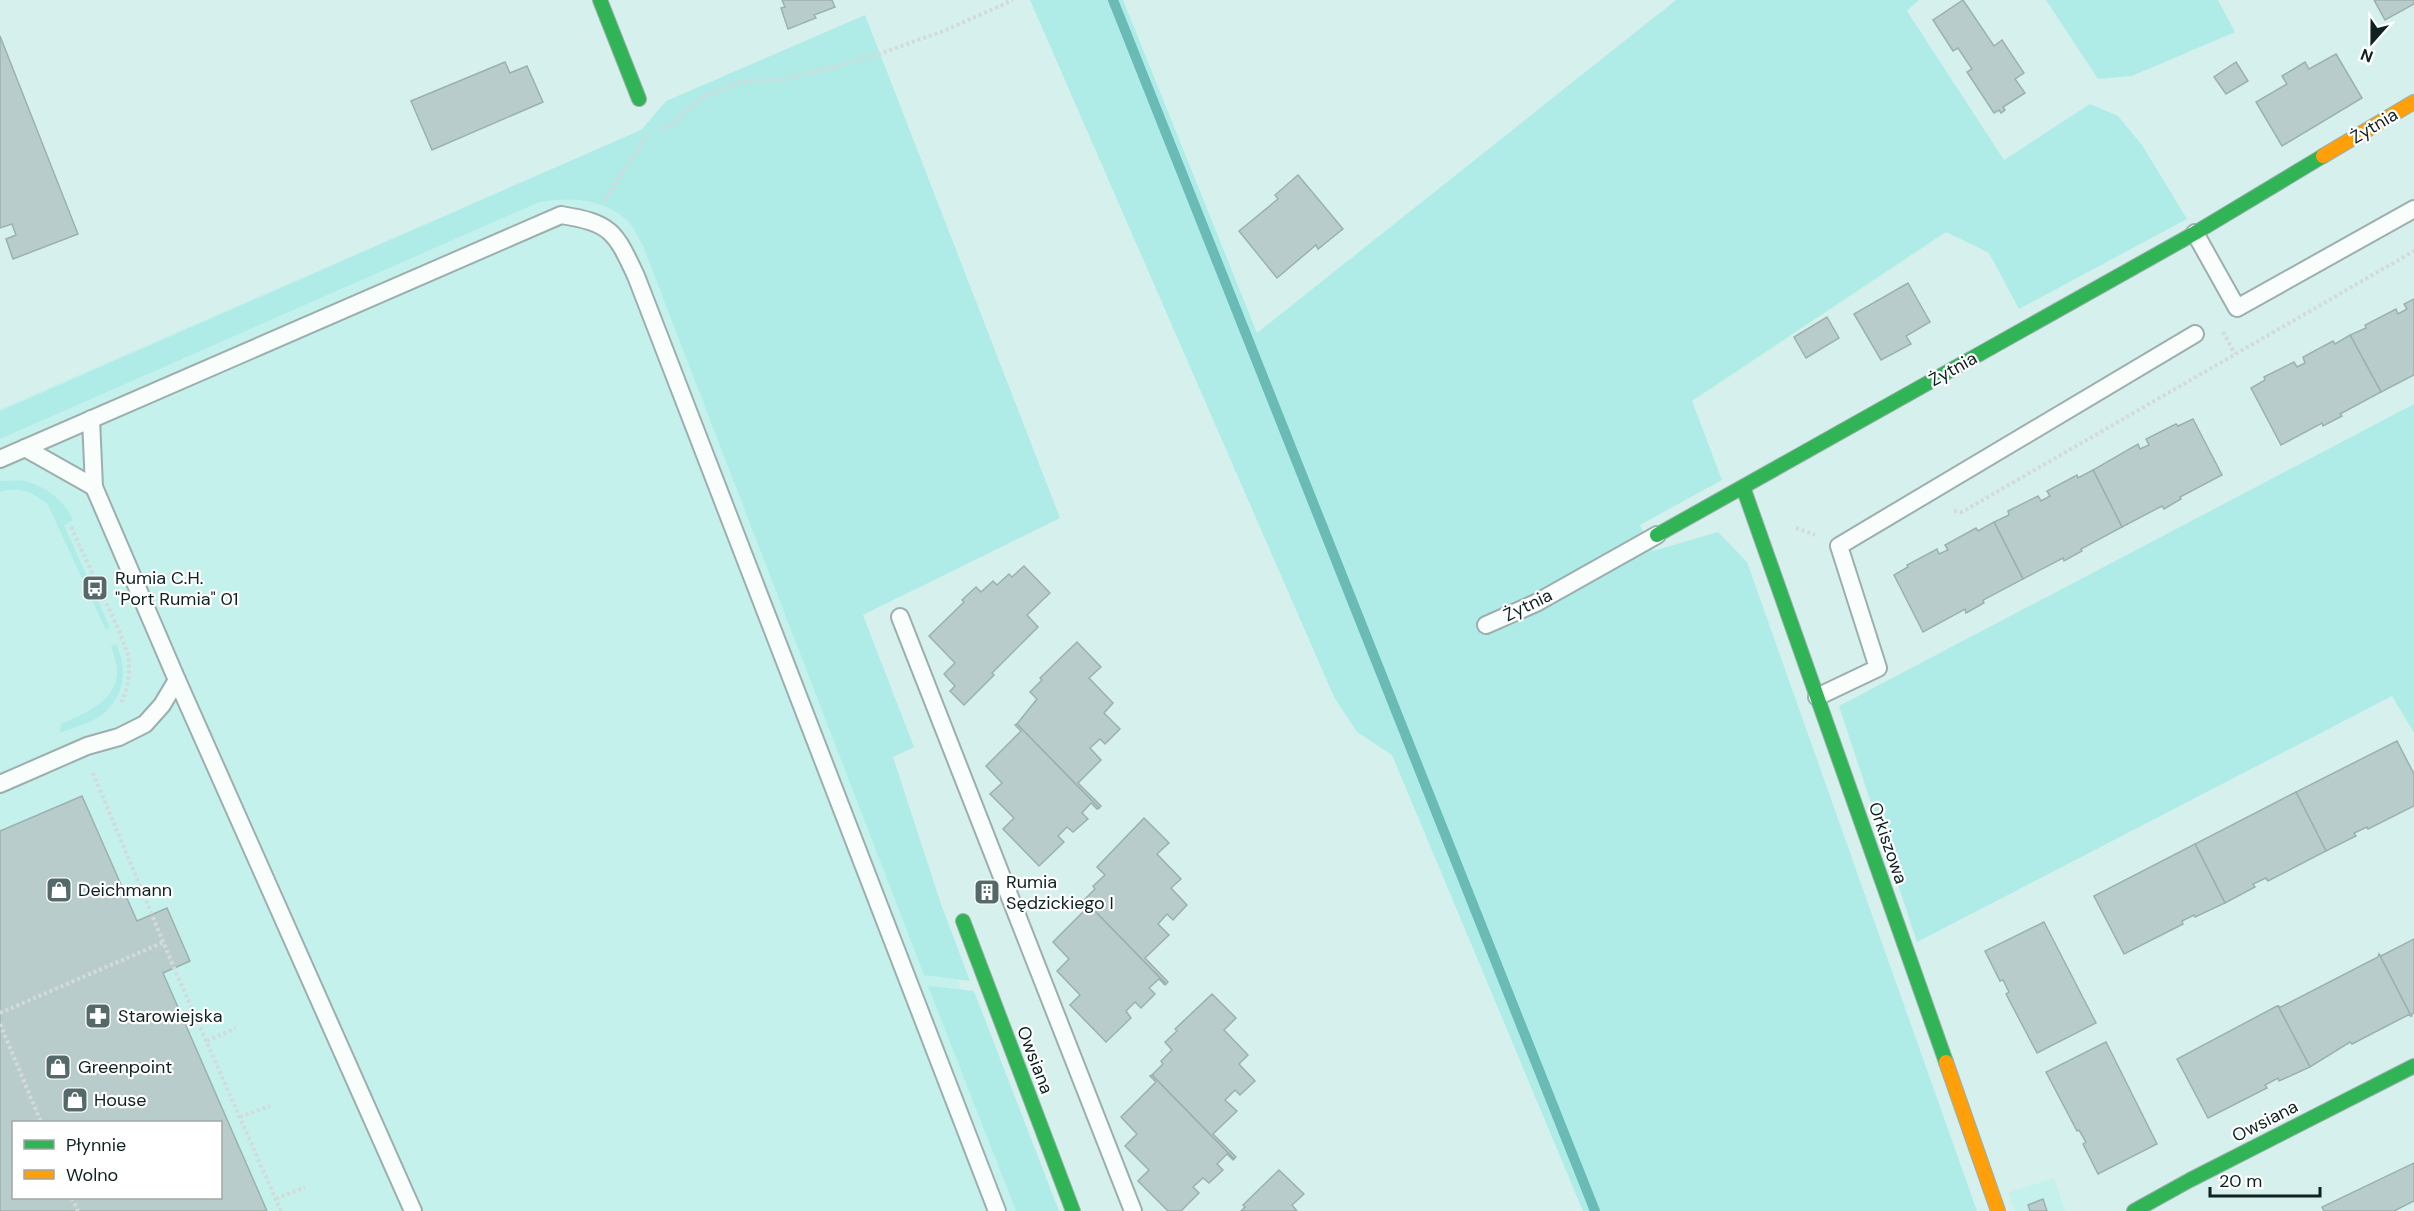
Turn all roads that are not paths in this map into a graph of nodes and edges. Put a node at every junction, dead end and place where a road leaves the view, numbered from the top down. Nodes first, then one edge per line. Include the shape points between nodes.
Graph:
1 (600, 0) edge
2 (639, 99) dead end
3 (2414, 102) edge
4 (2414, 209) edge
5 (2195, 233) junction
6 (2195, 334) dead end
7 (91, 419) junction
8 (25, 448) junction
9 (0, 459) edge
10 (94, 487) junction
11 (1743, 487) junction
12 (1657, 534) joint
13 (900, 617) dead end
14 (1486, 625) dead end
15 (177, 680) junction
16 (1817, 697) junction
17 (0, 784) edge
18 (963, 921) dead end
19 (2414, 1066) edge
20 (413, 1211) edge
21 (998, 1211) edge
22 (1073, 1211) edge
23 (1133, 1211) edge
24 (1998, 1211) edge
25 (2134, 1211) edge

1 - 2 street
3 - 5 street, Żytnia
4 - 5 lane via 2237,308
5 - 11 street, Żytnia
6 - 16 lane via 1839,546 1878,668
7 - 8 lane
7 - 10 lane
7 - 21 lane via 561,215 591,220 608,229 621,244 636,276
8 - 9 lane
8 - 10 lane
10 - 15 lane
11 - 12 street, Żytnia
11 - 16 street, Orkiszowa
12 - 14 lane, Żytnia via 1536,603
13 - 23 lane
15 - 17 lane via 145,724
15 - 20 lane
16 - 24 street, Orkiszowa
18 - 22 street, Owsiana
19 - 25 street, Owsiana

